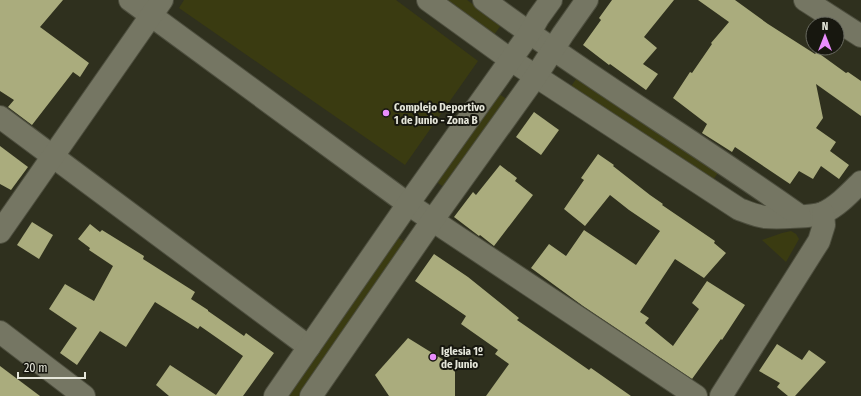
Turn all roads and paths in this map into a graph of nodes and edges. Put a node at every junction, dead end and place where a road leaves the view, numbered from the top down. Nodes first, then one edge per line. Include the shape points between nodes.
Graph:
1 (130, 0) edge
2 (428, 0) edge
3 (484, 0) edge
4 (551, 0) edge
5 (587, 0) edge
6 (805, 0) edge
7 (156, 8) edge
8 (529, 34) junction
9 (861, 36) edge
10 (554, 50) junction
11 (511, 60) junction
12 (536, 76) junction
13 (0, 116) edge
14 (54, 156) junction
15 (861, 182) edge
16 (408, 204) junction
17 (823, 213) junction
18 (800, 216) junction
19 (432, 221) junction
20 (0, 232) edge
21 (0, 332) edge
22 (309, 347) junction
23 (84, 396) edge
24 (275, 396) edge
25 (311, 396) edge
26 (696, 396) edge
27 (721, 396) edge

1 - 7 street
2 - 11 street
3 - 8 street
4 - 8 street
5 - 10 street
6 - 9 street
7 - 14 street
7 - 16 street
8 - 10 street
8 - 11 street
10 - 12 street
10 - 18 street
11 - 12 street
11 - 16 street
12 - 18 street via 739,209 765,217
12 - 19 street
13 - 14 street
14 - 20 street
14 - 22 street
15 - 17 street
16 - 19 street
16 - 22 street
17 - 18 street
17 - 27 street via 824,225 819,241
19 - 25 street
19 - 26 street
21 - 23 street
22 - 24 street

